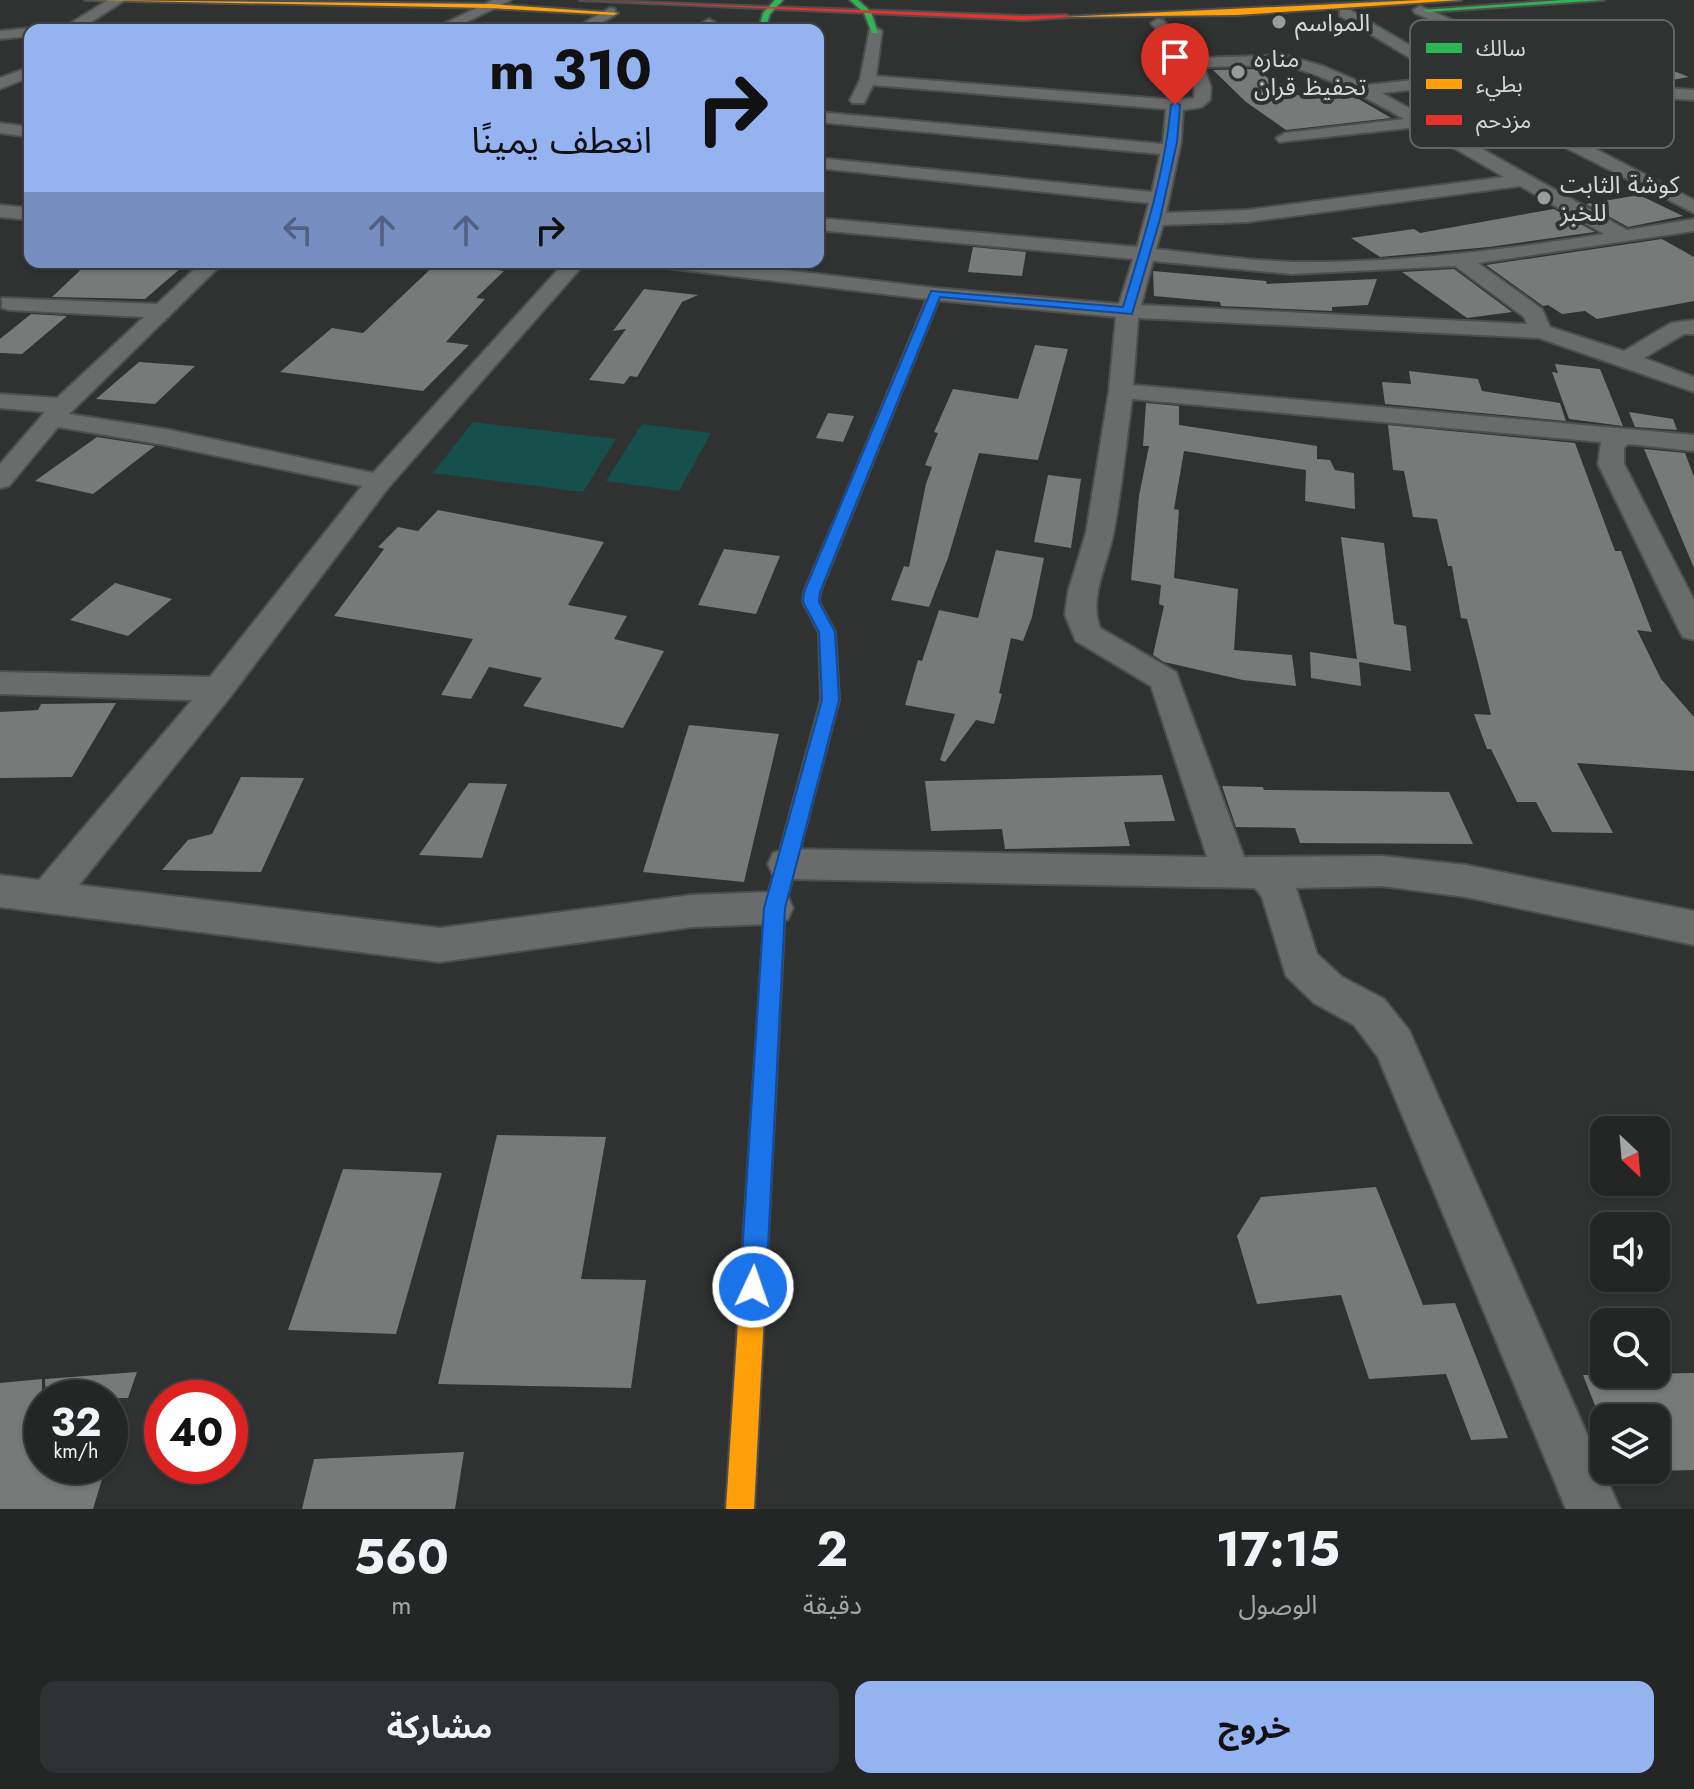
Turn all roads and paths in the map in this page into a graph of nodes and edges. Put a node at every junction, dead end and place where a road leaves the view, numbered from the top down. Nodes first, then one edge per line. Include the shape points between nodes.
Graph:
1 (89, 0) edge
2 (584, 0) edge
3 (1600, 0) edge
4 (116, 1) edge
5 (672, 2) edge
6 (497, 3) edge
7 (771, 3) edge
8 (1424, 3) edge
9 (1307, 4) edge
10 (861, 6) edge
11 (1355, 6) edge
12 (1498, 6) junction
13 (610, 12) junction
14 (1449, 20) edge
15 (1461, 20) edge
16 (1478, 20) edge
17 (719, 22) edge
18 (945, 23) junction
19 (1158, 23) junction
20 (79, 24) edge
21 (451, 24) edge
22 (589, 24) edge
23 (763, 24) edge
24 (848, 31) dead end
25 (875, 31) junction
26 (24, 33) edge
27 (0, 35) edge
28 (1410, 44) edge
29 (1196, 63) junction
30 (24, 75) edge
31 (868, 80) junction
32 (0, 84) edge
33 (1410, 85) edge
34 (1365, 90) junction
35 (1674, 94) edge
36 (1694, 95) edge
37 (1175, 105) junction
38 (1410, 116) edge
39 (824, 117) edge
40 (848, 119) junction
41 (1410, 123) edge
42 (0, 128) edge
43 (24, 131) edge
44 (1285, 138) dead end
45 (1465, 148) edge
46 (1580, 148) edge
47 (1170, 150) junction
48 (824, 153) edge
49 (1521, 180) junction
50 (1694, 207) edge
51 (1156, 208) junction
52 (0, 211) edge
53 (24, 213) edge
54 (824, 225) edge
55 (1694, 225) edge
56 (1622, 236) junction
57 (1143, 254) junction
58 (1457, 258) junction
59 (208, 268) edge
60 (571, 268) edge
61 (755, 268) edge
62 (935, 294) junction
63 (10, 303) dead end
64 (163, 311) junction
65 (1128, 311) junction
66 (1694, 327) edge
67 (1541, 331) junction
68 (1625, 360) junction
69 (1694, 385) edge
70 (1121, 391) junction
71 (0, 401) edge
72 (58, 413) junction
73 (1623, 436) junction
74 (1694, 443) edge
75 (0, 480) edge
76 (379, 482) junction
77 (1694, 630) edge
78 (0, 683) edge
79 (219, 689) junction
80 (786, 864) junction
81 (1248, 872) junction
82 (0, 891) edge
83 (48, 896) junction
84 (774, 908) junction
85 (1694, 928) edge
86 (740, 1509) edge
87 (1593, 1509) edge

1 - 4 main road
2 - 5 main road
3 - 12 main road
4 - 6 main road
4 - 20 street
5 - 17 main road
6 - 13 main road
6 - 21 street
7 - 10 main road
7 - 17 main road
7 - 23 main road
8 - 11 main road
8 - 12 main road
8 - 14 street
8 - 15 street
9 - 11 main road
9 - 18 main road
10 - 18 main road
10 - 25 main road
11 - 19 main road
11 - 28 street
12 - 16 main road
13 - 17 main road
13 - 22 street
18 - 19 main road
18 - 25 main road
19 - 29 street
24 - 25 main road
25 - 31 street
26 - 27 street
29 - 34 street via 1284,60
29 - 37 street via 1202,100
30 - 32 street
31 - 37 street
31 - 40 street
33 - 34 street
34 - 38 street
35 - 36 street
37 - 47 street
39 - 40 street
40 - 47 street
40 - 48 street
41 - 44 street
42 - 43 street
45 - 49 street
46 - 50 street
47 - 51 street
48 - 51 street
49 - 51 street via 1247,216
49 - 56 street
51 - 57 street
52 - 53 street
54 - 57 street
55 - 56 street
56 - 58 street
57 - 58 street via 1304,269
57 - 65 street
58 - 67 street via 1534,314
59 - 64 street
60 - 76 street
61 - 62 street
62 - 65 street
62 - 80 main road via 812,592 811,602 827,632 830,700
63 - 64 street
64 - 72 street
65 - 67 street
65 - 70 street
66 - 68 street via 1679,328
67 - 68 street
68 - 69 street
70 - 73 street
70 - 81 street via 1100,533 1080,615 1087,634 1165,680
71 - 72 street
72 - 75 street
72 - 76 street
73 - 74 street
73 - 77 street via 1611,445 1611,464
76 - 79 street
78 - 79 street
79 - 83 street
80 - 81 street
80 - 84 main road
81 - 85 street via 1396,872 1466,881
81 - 87 street via 1279,891 1300,964 1328,990 1369,1012 1394,1044
82 - 83 street
83 - 84 street via 440,945 692,911
84 - 86 main road

